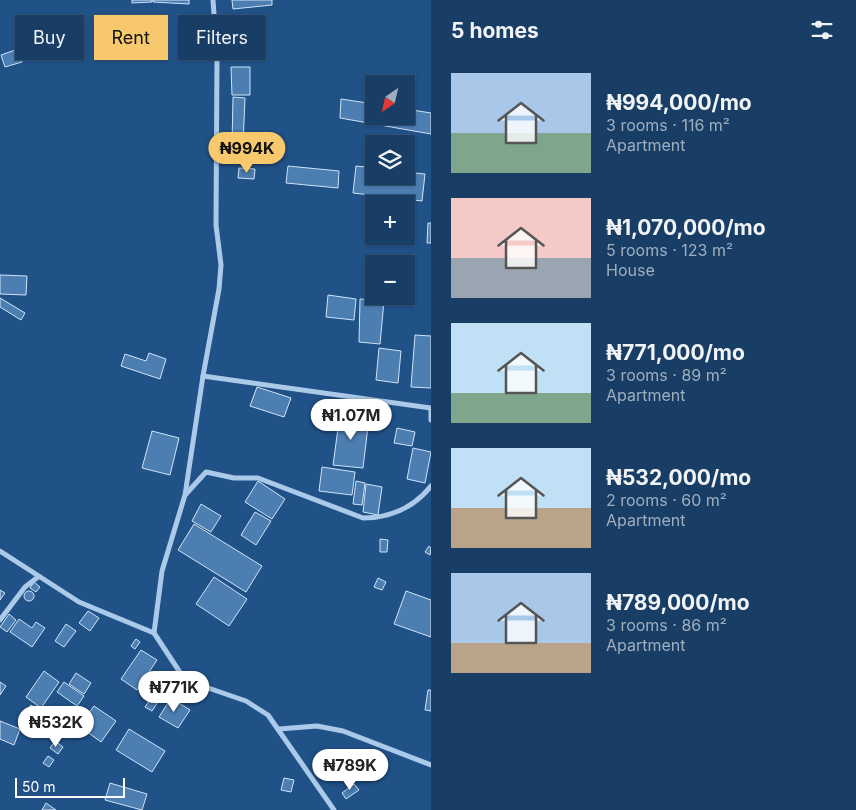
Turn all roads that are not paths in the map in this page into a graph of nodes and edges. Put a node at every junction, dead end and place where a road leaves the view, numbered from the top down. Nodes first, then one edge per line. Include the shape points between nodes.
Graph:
1 (213, 0) edge
2 (203, 376) junction
3 (431, 420) edge
4 (431, 486) edge
5 (185, 495) junction
6 (0, 550) edge
7 (38, 576) junction
8 (0, 620) edge
9 (154, 633) junction
10 (279, 729) junction
11 (431, 765) edge
12 (334, 810) edge

1 - 2 street via 217,56 216,225 221,265
2 - 3 street via 430,408
2 - 5 street
4 - 5 street via 421,498 403,510 378,518 363,518 258,478 234,478 206,472
5 - 9 street via 162,571
6 - 7 street
7 - 8 street
7 - 9 street via 79,602
9 - 10 street via 185,680 246,701 268,715
10 - 11 street via 317,726 343,731
10 - 12 street

